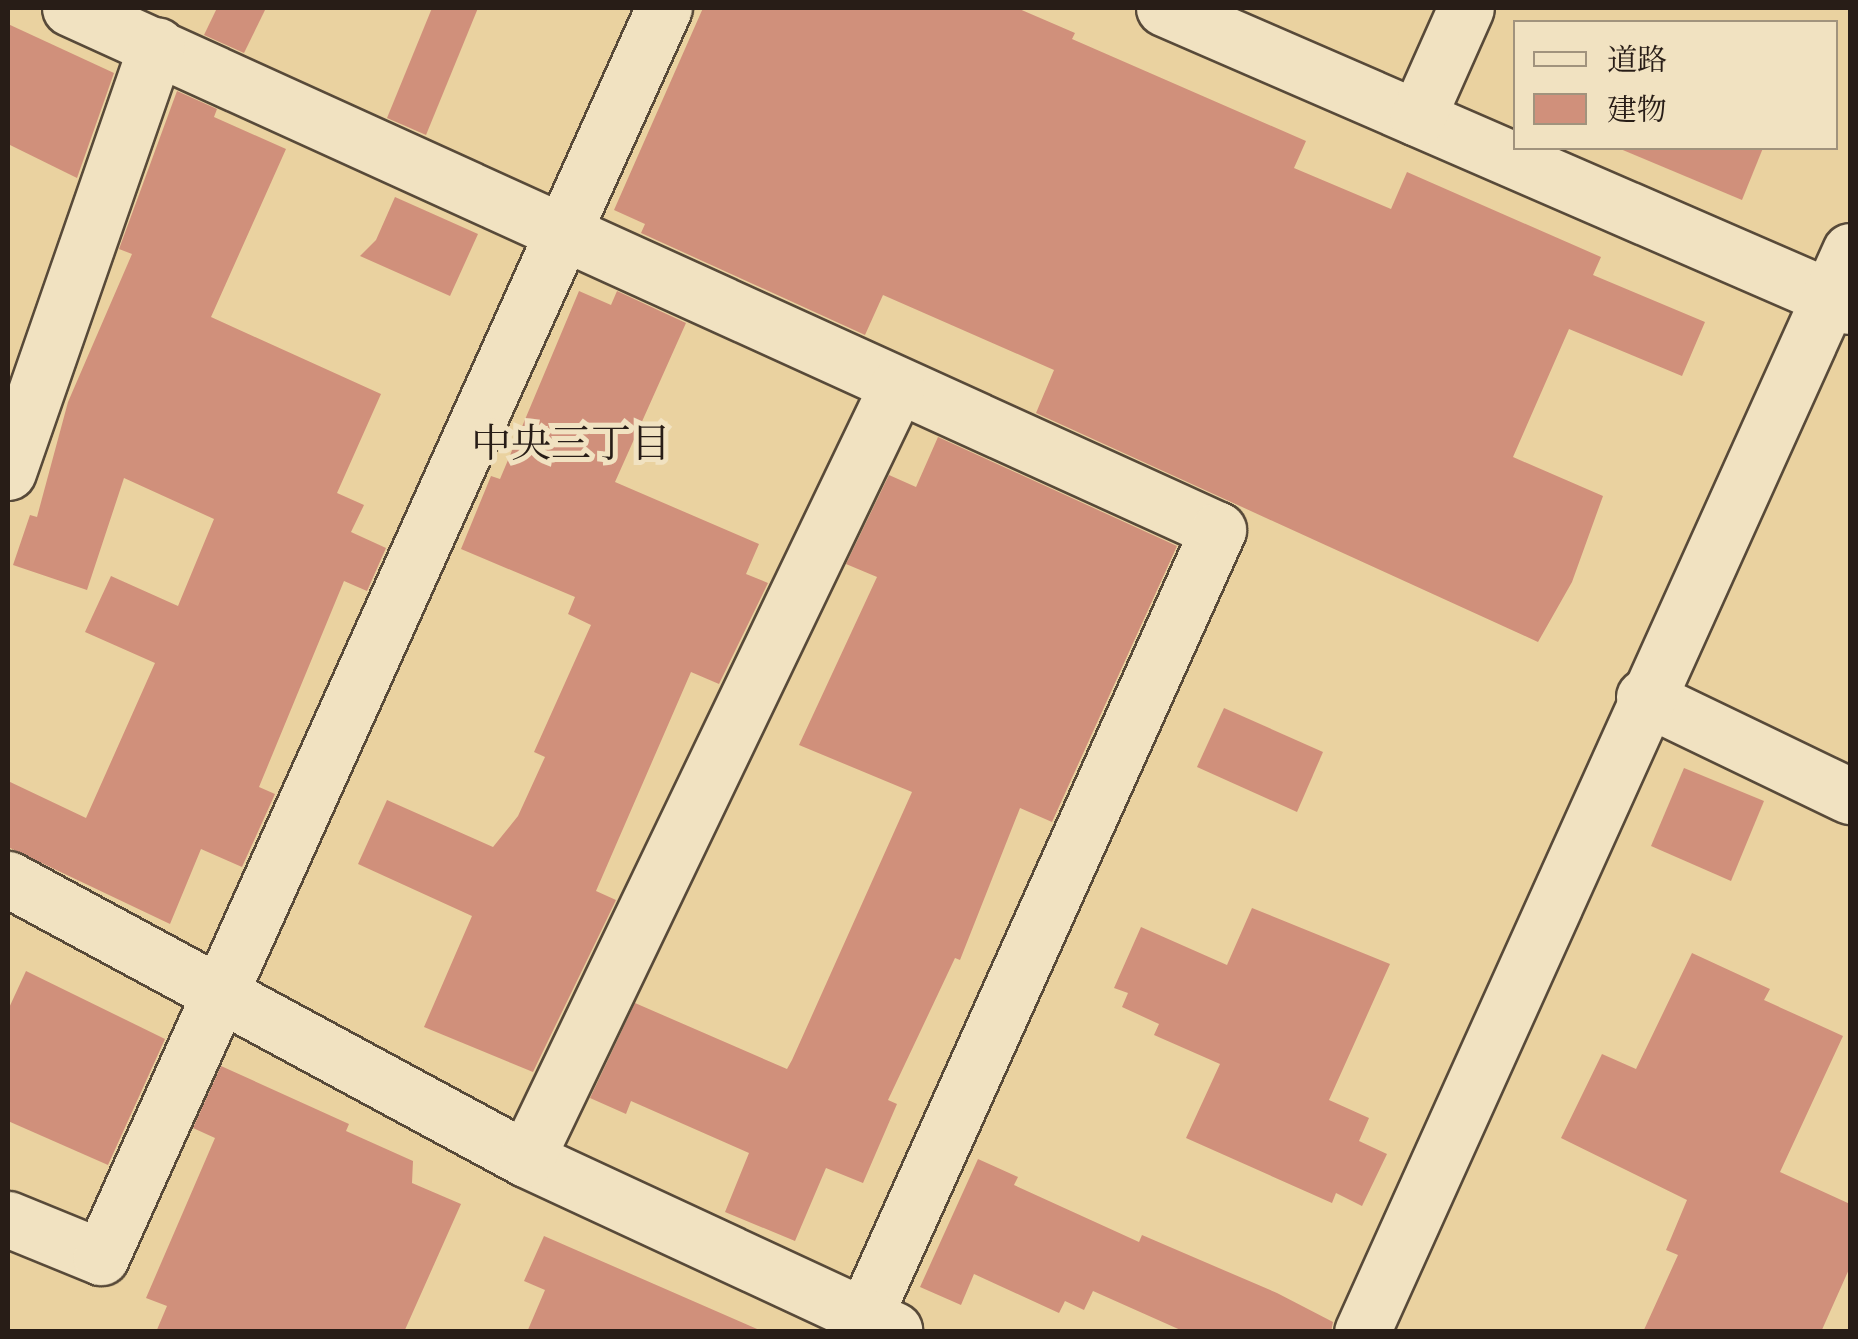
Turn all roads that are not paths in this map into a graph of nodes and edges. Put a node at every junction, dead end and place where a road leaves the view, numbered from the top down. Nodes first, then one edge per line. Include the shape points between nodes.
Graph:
1 (70, 8) edge
2 (664, 8) edge
3 (1164, 8) edge
4 (1466, 8) edge
5 (157, 45) junction
6 (1417, 118) junction
7 (561, 230) junction
8 (1844, 285) edge
9 (897, 386) junction
10 (8, 472) edge
11 (1644, 698) junction
12 (1850, 796) edge
13 (8, 879) edge
14 (216, 994) junction
15 (526, 1160) junction
16 (8, 1219) edge
17 (873, 1326) edge
18 (1362, 1332) edge

1 - 5 street
2 - 7 street
3 - 6 street
4 - 6 street
5 - 7 street
5 - 10 street
6 - 8 street
7 - 9 street
7 - 14 street
8 - 11 street
9 - 15 street
9 - 17 street via 1218,530
11 - 12 street
11 - 18 street
13 - 14 street
14 - 15 street
14 - 16 street via 102,1257
15 - 17 street

